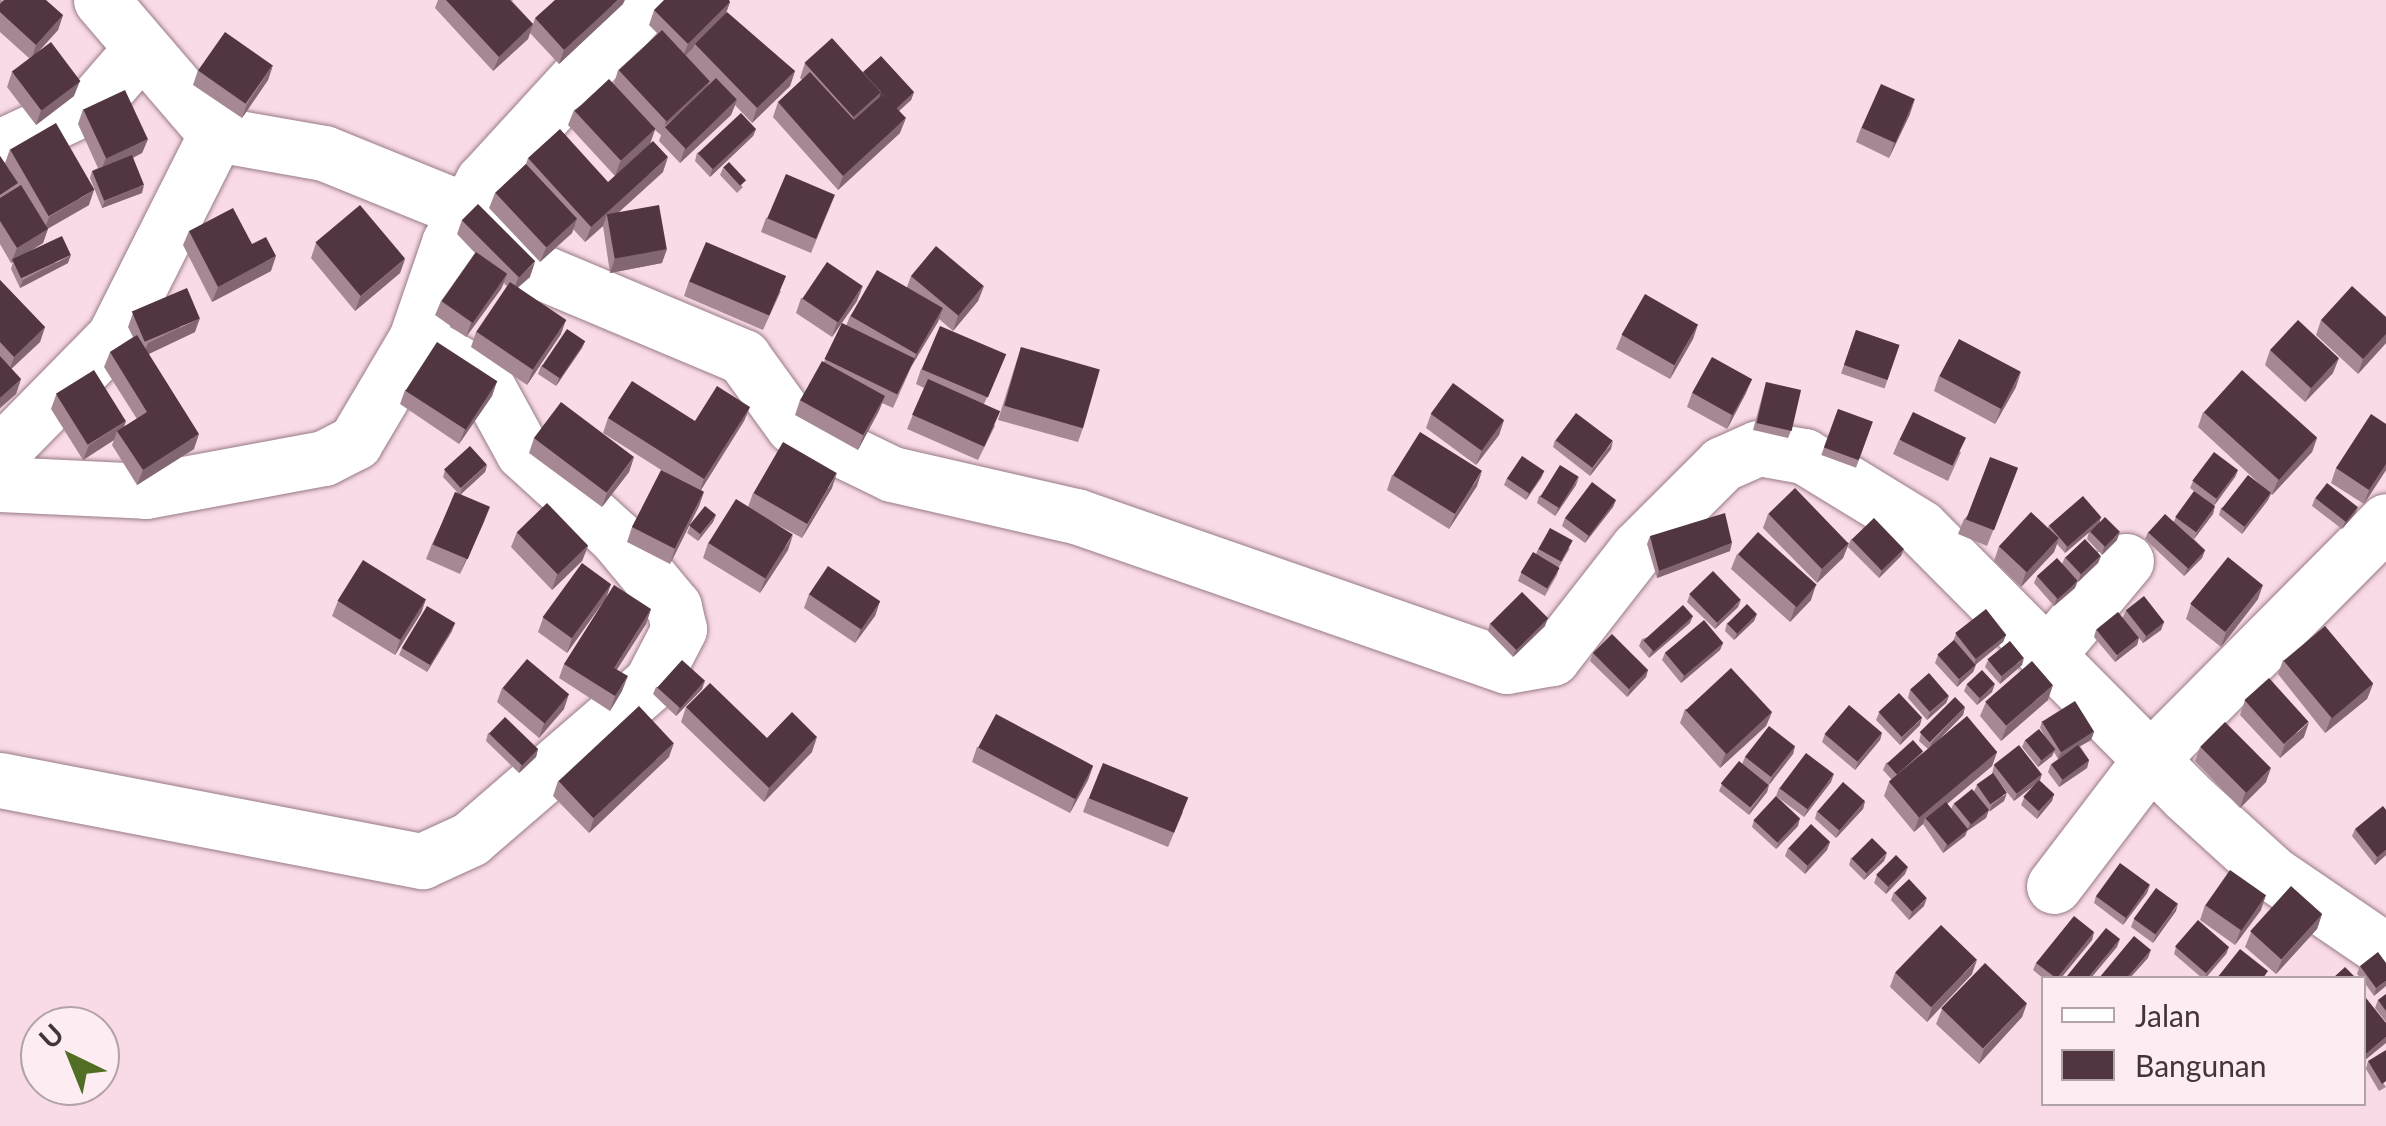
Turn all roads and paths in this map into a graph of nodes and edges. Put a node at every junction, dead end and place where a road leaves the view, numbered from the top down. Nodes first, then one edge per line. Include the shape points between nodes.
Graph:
1 (101, 0) edge
2 (649, 0) edge
3 (140, 49) junction
4 (216, 134) junction
5 (0, 147) edge
6 (464, 211) junction
7 (416, 339) junction
8 (0, 453) edge
9 (0, 484) edge
10 (2386, 520) edge
11 (2126, 562) dead end
12 (2049, 653) junction
13 (2153, 756) junction
14 (0, 780) edge
15 (2054, 886) dead end
16 (2384, 950) edge

1 - 3 street
2 - 6 street via 506,150
3 - 4 street
3 - 5 street via 94,103
4 - 6 street via 324,152
4 - 8 street via 114,337
6 - 7 street
6 - 12 street via 534,270 743,356 793,426 892,474 1076,516 1507,666 1552,658 1686,496 1758,448 1804,456 1888,501
7 - 9 street via 366,426 324,458 146,490
7 - 14 street via 482,377 523,452 616,537 674,607 679,629 651,683 470,839 422,861
10 - 13 street
11 - 12 street
12 - 13 street
13 - 15 street
13 - 16 street via 2274,874

